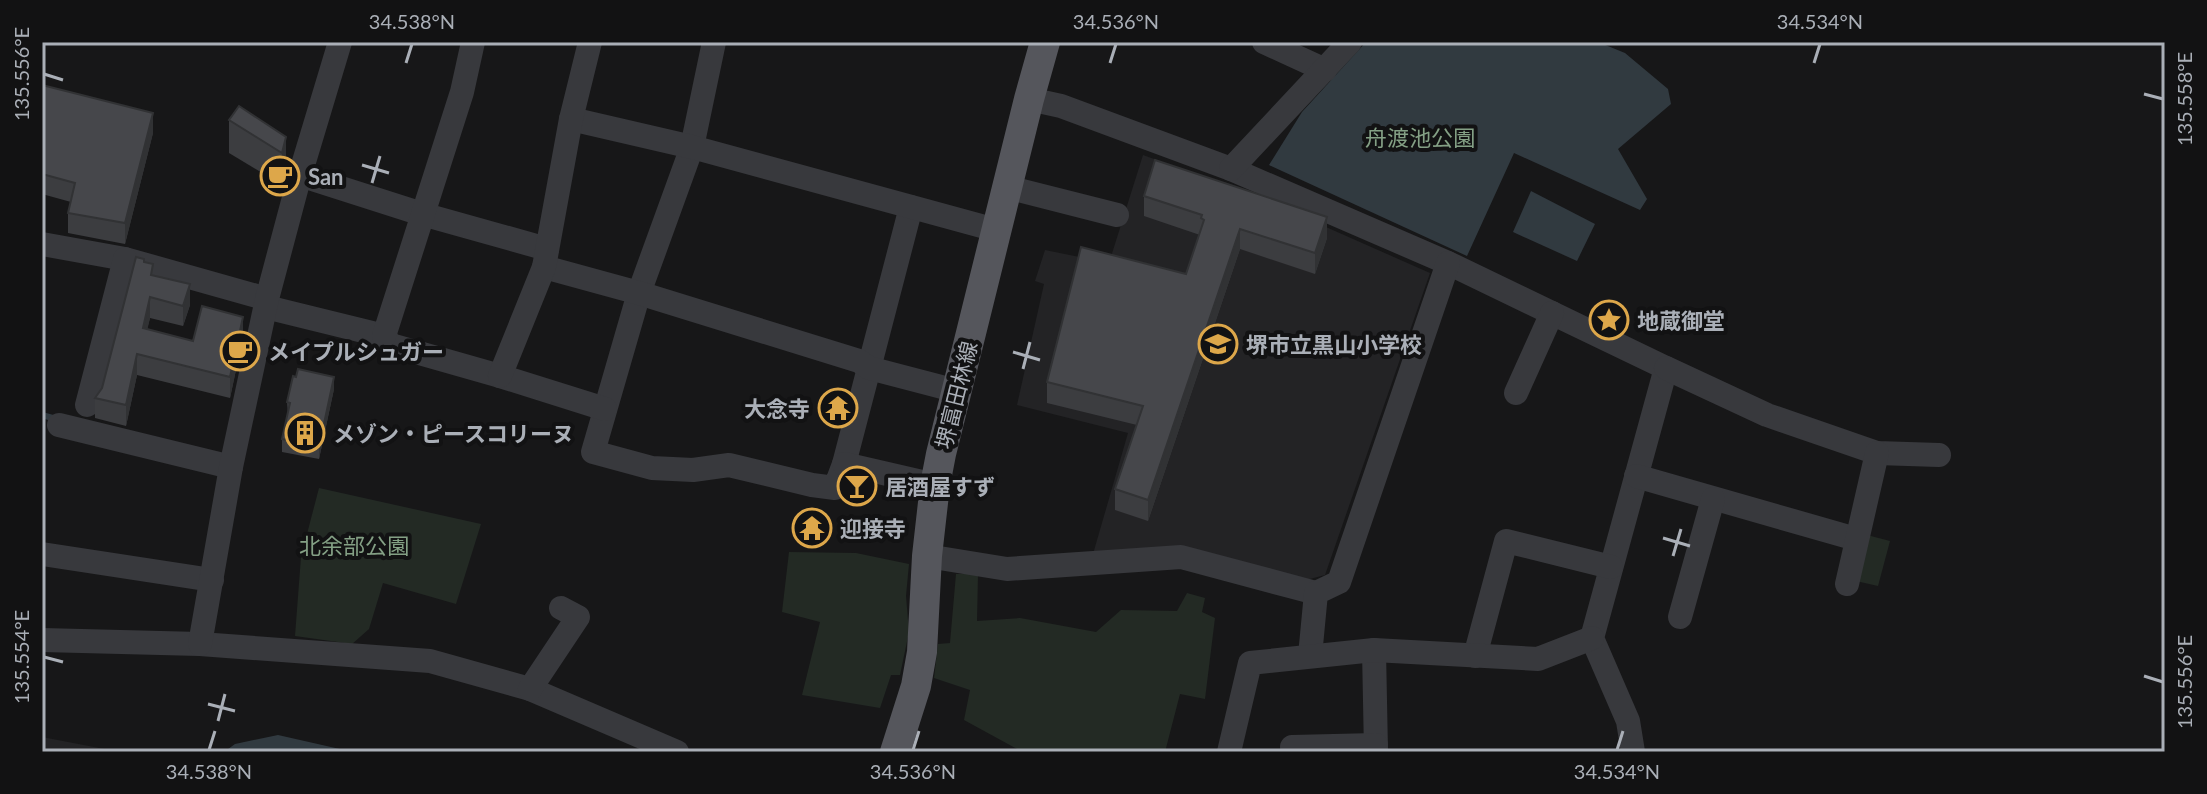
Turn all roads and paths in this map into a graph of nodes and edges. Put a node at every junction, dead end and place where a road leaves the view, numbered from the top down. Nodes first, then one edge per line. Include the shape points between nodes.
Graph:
1 (340, 42) edge
2 (473, 42) edge
3 (590, 42) edge
4 (714, 42) edge
5 (1045, 42) edge
6 (1264, 42) edge
7 (1350, 42) edge
8 (1325, 70) junction
9 (1029, 99) junction
10 (571, 119) junction
11 (692, 147) junction
12 (1231, 169) junction
13 (300, 175) junction
14 (1007, 187) junction
15 (911, 207) junction
16 (422, 214) junction
17 (1117, 215) dead end
18 (996, 230) junction
19 (42, 244) edge
20 (546, 258) junction
21 (125, 259) junction
22 (1448, 263) junction
23 (639, 293) junction
24 (266, 303) junction
25 (1552, 313) junction
26 (384, 336) junction
27 (869, 368) junction
28 (1666, 368) junction
29 (500, 376) junction
30 (957, 391) junction
31 (1516, 393) dead end
32 (87, 405) dead end
33 (605, 409) junction
34 (59, 425) dead end
35 (1877, 453) junction
36 (1939, 455) dead end
37 (844, 464) junction
38 (231, 467) junction
39 (1636, 476) junction
40 (935, 485) junction
41 (1713, 499) junction
42 (1856, 539) junction
43 (42, 554) edge
44 (927, 556) junction
45 (1611, 567) junction
46 (212, 580) junction
47 (1847, 584) dead end
48 (1316, 593) junction
49 (561, 608) dead end
50 (1680, 617) dead end
51 (1592, 638) junction
52 (42, 640) edge
53 (200, 644) junction
54 (1374, 650) junction
55 (1310, 656) junction
56 (1475, 656) junction
57 (530, 689) junction
58 (644, 746) edge
59 (1292, 747) dead end
60 (1376, 749) edge
61 (677, 752) edge
62 (895, 752) edge
63 (1229, 752) edge
64 (1633, 752) edge

1 - 13 street
2 - 16 street
3 - 10 street
4 - 11 street
5 - 9 main road, 堺富田林線
6 - 8 street
7 - 8 street
8 - 12 street
9 - 12 street
9 - 14 main road, 堺富田林線
10 - 11 street
10 - 20 street
11 - 15 street
11 - 23 street
12 - 22 street
13 - 16 street
13 - 24 street
14 - 17 street via 1082,198
14 - 18 main road, 堺富田林線
15 - 18 street
15 - 27 street
16 - 20 street
16 - 26 street
18 - 30 main road, 堺富田林線
19 - 21 street
20 - 23 street
20 - 29 street
21 - 24 street
21 - 32 street
22 - 25 street
22 - 48 street via 1339,582
23 - 27 street
23 - 33 street
24 - 26 street
24 - 38 street
25 - 28 street
25 - 31 street
26 - 29 street via 391,345
27 - 30 street
27 - 37 street
28 - 35 street via 1767,415
28 - 39 street
29 - 33 street
30 - 40 main road, 堺富田林線
33 - 37 street via 593,452 652,468 729,465 835,488
34 - 38 street
35 - 36 street
35 - 42 street
37 - 40 street
38 - 46 street
39 - 41 street
39 - 45 street
40 - 44 main road, 堺富田林線
41 - 42 street
41 - 50 street
42 - 47 street
43 - 46 street
44 - 48 street via 1007,569 1181,557
44 - 62 main road, 堺富田林線 via 922,652
45 - 51 street
45 - 56 street via 1506,541
46 - 53 street
48 - 55 street
49 - 57 street via 578,617
51 - 56 street via 1538,659
51 - 64 street via 1628,721
52 - 53 street
53 - 57 street via 430,661
54 - 55 street
54 - 56 street
54 - 60 street
55 - 63 street via 1250,663
57 - 58 street
58 - 61 street
59 - 60 street

